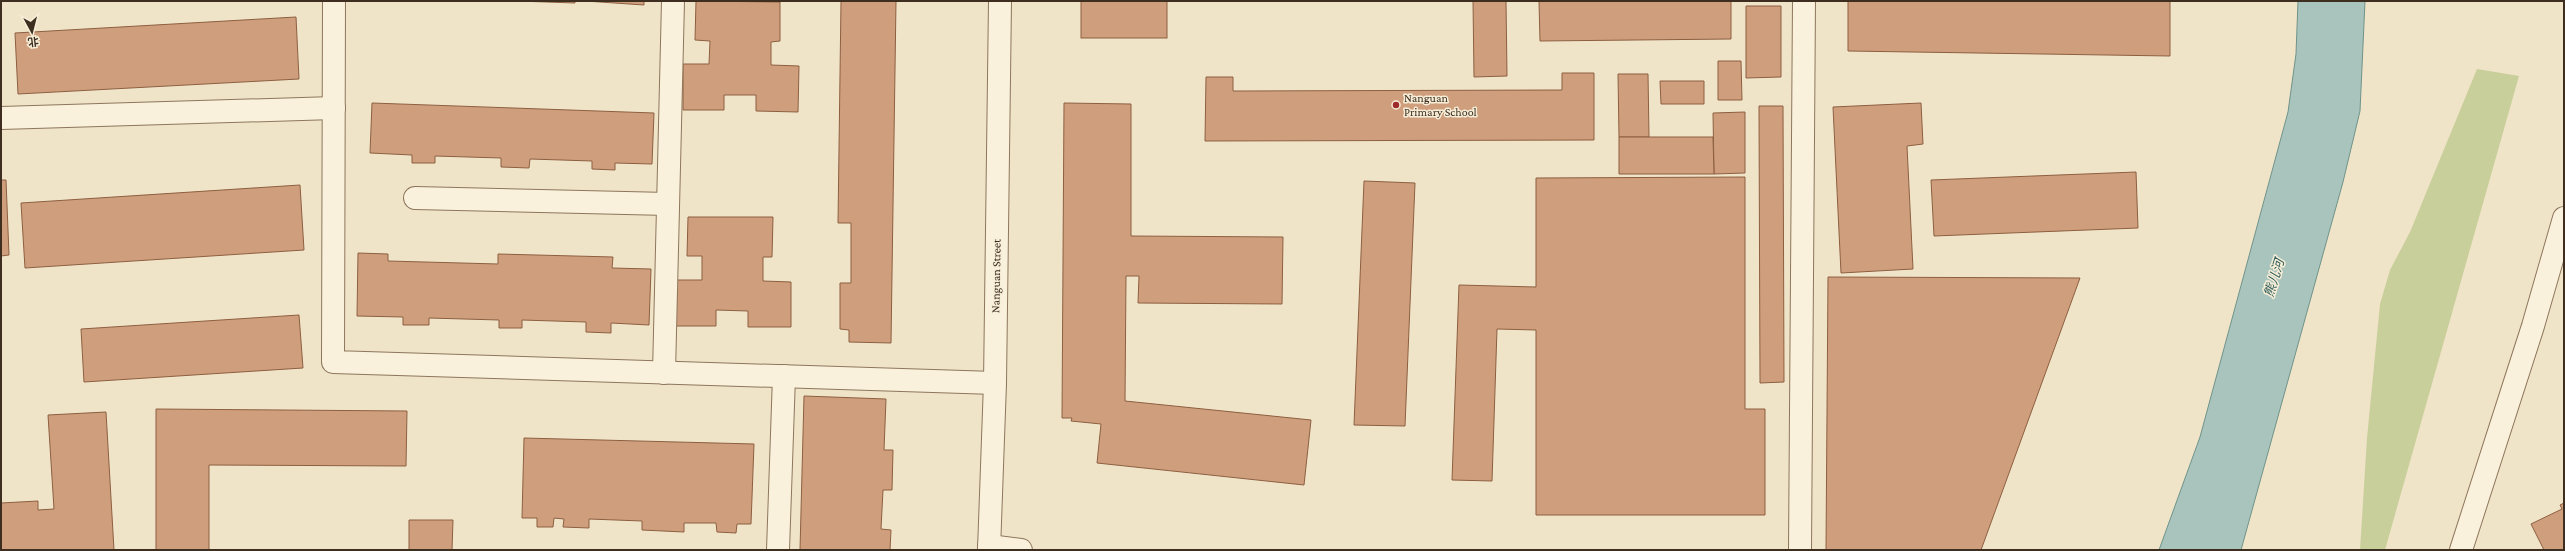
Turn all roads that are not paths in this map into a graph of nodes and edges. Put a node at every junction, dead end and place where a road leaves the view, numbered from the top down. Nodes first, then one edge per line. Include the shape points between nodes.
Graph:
1 (334, 1) edge
2 (673, 1) edge
3 (1000, 1) edge
4 (1804, 1) edge
5 (334, 108) junction
6 (1, 118) edge
7 (415, 198) dead end
8 (668, 204) junction
9 (2564, 218) edge
10 (664, 373) junction
11 (784, 376) junction
12 (995, 383) junction
13 (989, 548) edge
14 (778, 550) edge
15 (1021, 550) edge
16 (1800, 550) edge
17 (2460, 550) edge

1 - 5 street
2 - 8 street
3 - 12 street, Nanguan Street
4 - 16 street
5 - 6 street
5 - 10 street via 333,362
7 - 8 street
8 - 10 street
9 - 17 street via 2533,326
10 - 11 street
11 - 12 street
11 - 14 street
12 - 13 street, Nanguan Street
13 - 15 street

